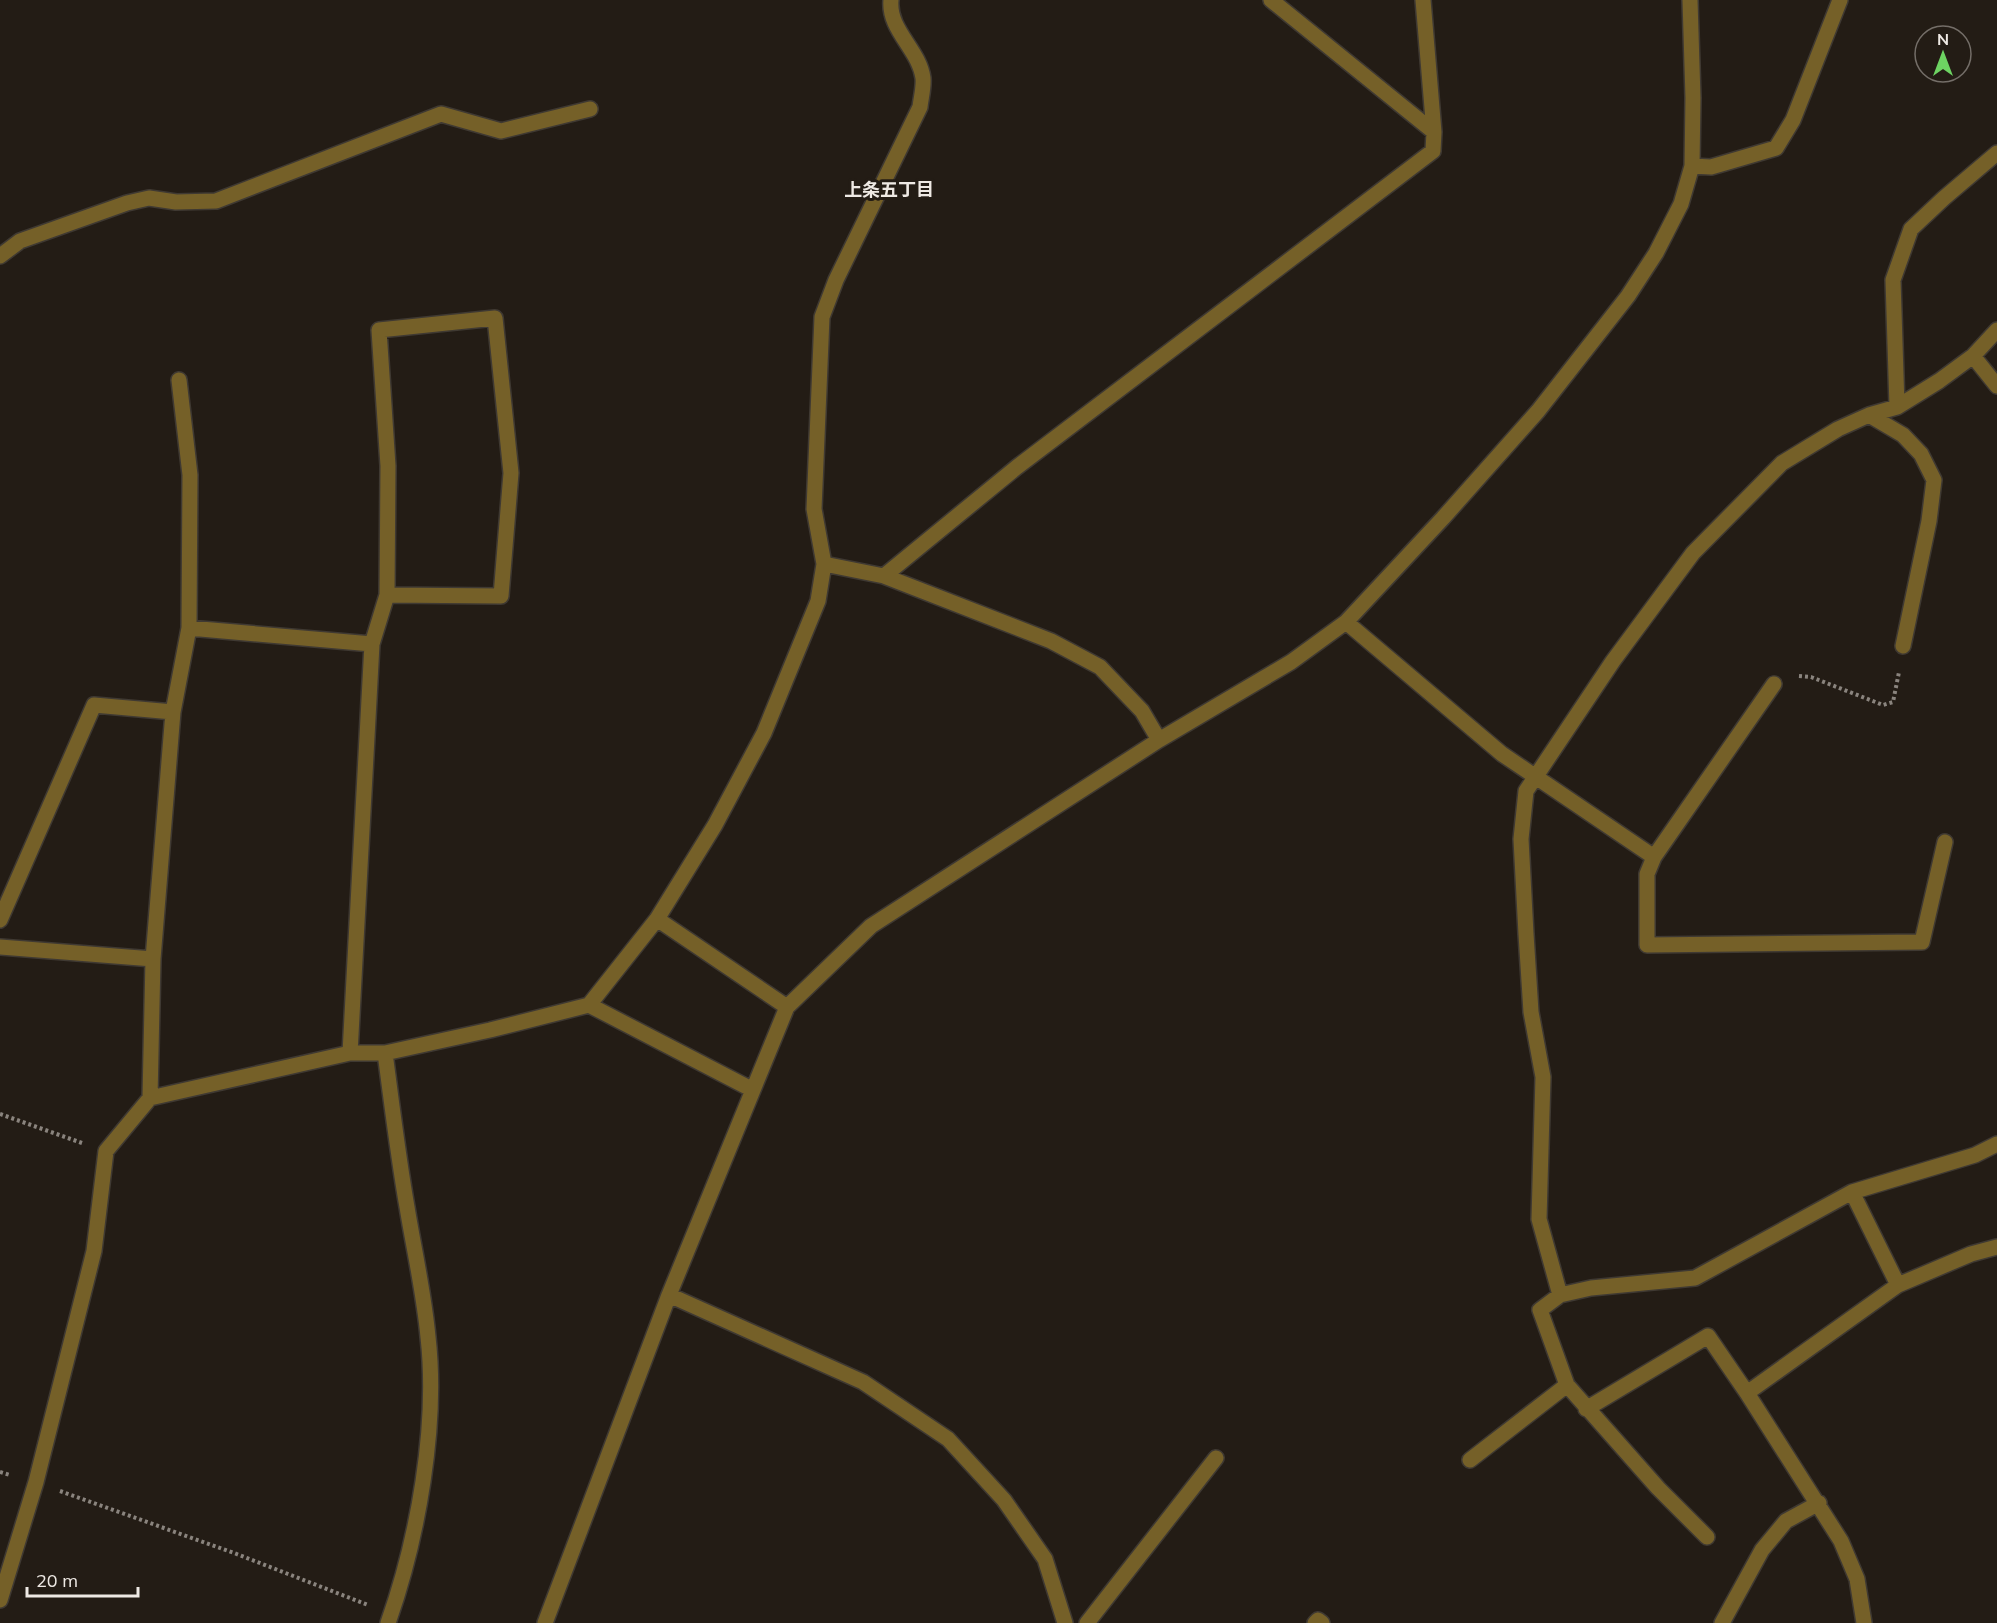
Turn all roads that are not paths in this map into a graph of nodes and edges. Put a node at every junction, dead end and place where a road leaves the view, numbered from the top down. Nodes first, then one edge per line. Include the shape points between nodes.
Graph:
1 (891, 0) edge
2 (1271, 0) edge
3 (1423, 0) edge
4 (1690, 0) edge
5 (1840, 0) edge
6 (590, 109) dead end
7 (1434, 132) junction
8 (1997, 153) edge
9 (1692, 166) junction
10 (0, 256) edge
11 (1997, 330) edge
12 (1973, 356) junction
13 (179, 380) dead end
14 (1997, 386) edge
15 (1897, 406) junction
16 (1869, 415) junction
17 (824, 564) junction
18 (884, 576) junction
19 (387, 595) junction
20 (1346, 622) junction
21 (189, 628) junction
22 (372, 644) junction
23 (1903, 646) road end
24 (1774, 684) road end
25 (173, 712) junction
26 (1159, 740) junction
27 (1535, 776) junction
28 (1946, 842) dead end
29 (1654, 857) junction
30 (657, 919) junction
31 (0, 920) edge
32 (0, 947) edge
33 (153, 959) junction
34 (589, 1005) junction
35 (787, 1007) junction
36 (350, 1053) junction
37 (385, 1053) junction
38 (753, 1090) junction
39 (150, 1098) junction
40 (1997, 1144) edge
41 (1852, 1192) junction
42 (1997, 1246) edge
43 (1898, 1285) junction
44 (669, 1295) junction
45 (1560, 1295) junction
46 (1567, 1385) junction
47 (1747, 1393) junction
48 (1586, 1409) junction
49 (1216, 1458) dead end
50 (1470, 1460) dead end
51 (1819, 1503) junction
52 (1707, 1537) dead end
53 (0, 1600) edge
54 (389, 1619) edge
55 (545, 1623) edge
56 (1065, 1623) edge
57 (1087, 1623) edge
58 (1315, 1623) edge
59 (1322, 1623) edge
60 (1722, 1623) edge
61 (1864, 1623) edge

1 - 17 street via 893,21 923,78 920,107 822,317 814,509
2 - 7 street
3 - 7 street
4 - 9 street
5 - 9 street via 1793,120 1776,148 1711,167
6 - 10 street via 501,131 441,114 216,201 149,198 127,202 20,241
7 - 18 street via 1433,151 1027,460
8 - 15 street via 1911,229 1893,280
9 - 20 street via 1681,204 1628,296 1538,411
11 - 12 street
12 - 14 street
12 - 15 street
13 - 21 street via 190,475
15 - 16 street
16 - 23 street via 1903,435 1922,454 1934,480
16 - 27 street via 1782,463 1693,553
17 - 18 street
17 - 30 street via 818,601 764,733 716,825
18 - 26 street via 1051,641 1100,667 1142,711
19 - 19 street via 388,466 379,330 495,318 511,473 501,596
19 - 22 street
20 - 26 street via 1291,662
20 - 27 street via 1502,754
21 - 22 street
21 - 25 street
22 - 36 street
24 - 29 street
25 - 31 street via 93,705
25 - 33 street
26 - 35 street via 871,926
27 - 29 street
27 - 45 street via 1526,790 1521,839 1531,1012 1543,1077 1539,1219
28 - 29 street via 1922,942 1647,945 1647,874
30 - 34 street
30 - 35 street
32 - 33 street
33 - 39 street
34 - 37 street
34 - 38 street
35 - 38 street
36 - 37 street
36 - 39 street
37 - 54 street via 428,1337 430,1374 428,1435 416,1527
38 - 44 street
39 - 53 street via 106,1151 93,1251 36,1482
40 - 41 street via 1975,1155
41 - 43 street
41 - 45 street via 1695,1278 1591,1288
42 - 43 street
43 - 47 street
44 - 55 street
44 - 56 street via 863,1382 948,1439 1004,1500 1045,1558
45 - 46 street via 1540,1310
46 - 48 street
46 - 50 street
47 - 48 street via 1708,1336
47 - 51 street
48 - 52 street
49 - 57 street
51 - 60 street via 1786,1521 1762,1550
51 - 61 street via 1857,1580
58 - 59 street

